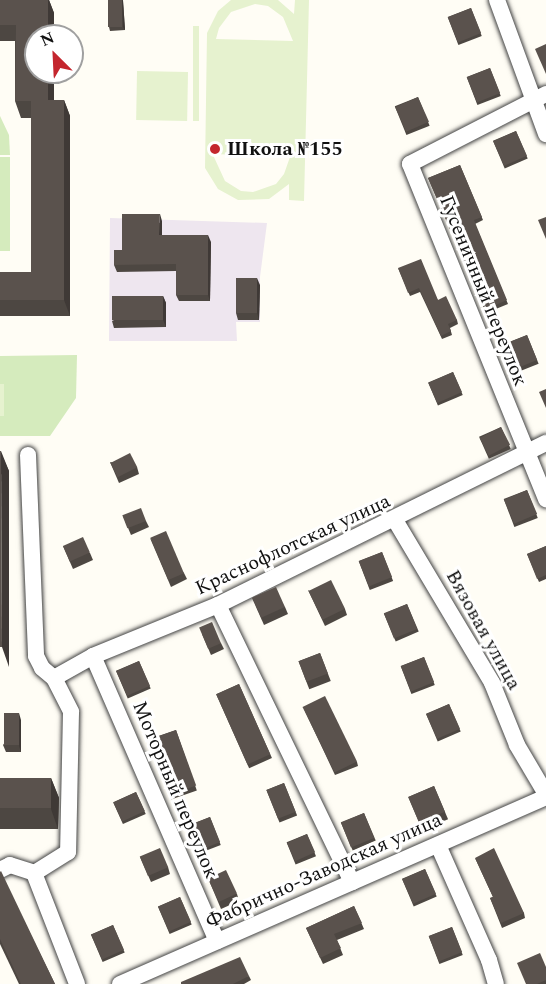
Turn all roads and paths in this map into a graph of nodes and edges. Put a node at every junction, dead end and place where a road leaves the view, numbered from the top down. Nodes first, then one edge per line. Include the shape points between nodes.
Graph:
1 (497, 0) edge
2 (539, 97) edge
3 (546, 134) edge
4 (546, 443) edge
5 (525, 453) junction
6 (28, 455) dead end
7 (546, 499) edge
8 (395, 520) junction
9 (218, 605) junction
10 (93, 656) junction
11 (54, 678) junction
12 (546, 796) edge
13 (438, 844) junction
14 (0, 870) edge
15 (34, 873) junction
16 (352, 882) junction
17 (217, 941) junction
18 (77, 984) edge
19 (120, 984) edge
20 (496, 984) edge

1 - 2 street
2 - 3 street
2 - 5 street, Гусеничный переулок via 410,164
4 - 5 street, Краснофлотская улица
5 - 7 street, Гусеничный переулок
5 - 8 street, Краснофлотская улица
6 - 11 street via 36,656
8 - 9 street, Краснофлотская улица
8 - 12 street, Вязовая улица via 492,683 516,745
9 - 10 street, Краснофлотская улица
9 - 16 street
10 - 11 street, Краснофлотская улица
10 - 17 street, Моторный переулок
11 - 15 street via 71,712 68,852
12 - 13 street, Фабрично-Заводская улица
13 - 16 street, Фабрично-Заводская улица
13 - 20 street
14 - 15 street via 10,865
15 - 18 street
16 - 17 street, Фабрично-Заводская улица
17 - 19 street, Фабрично-Заводская улица

